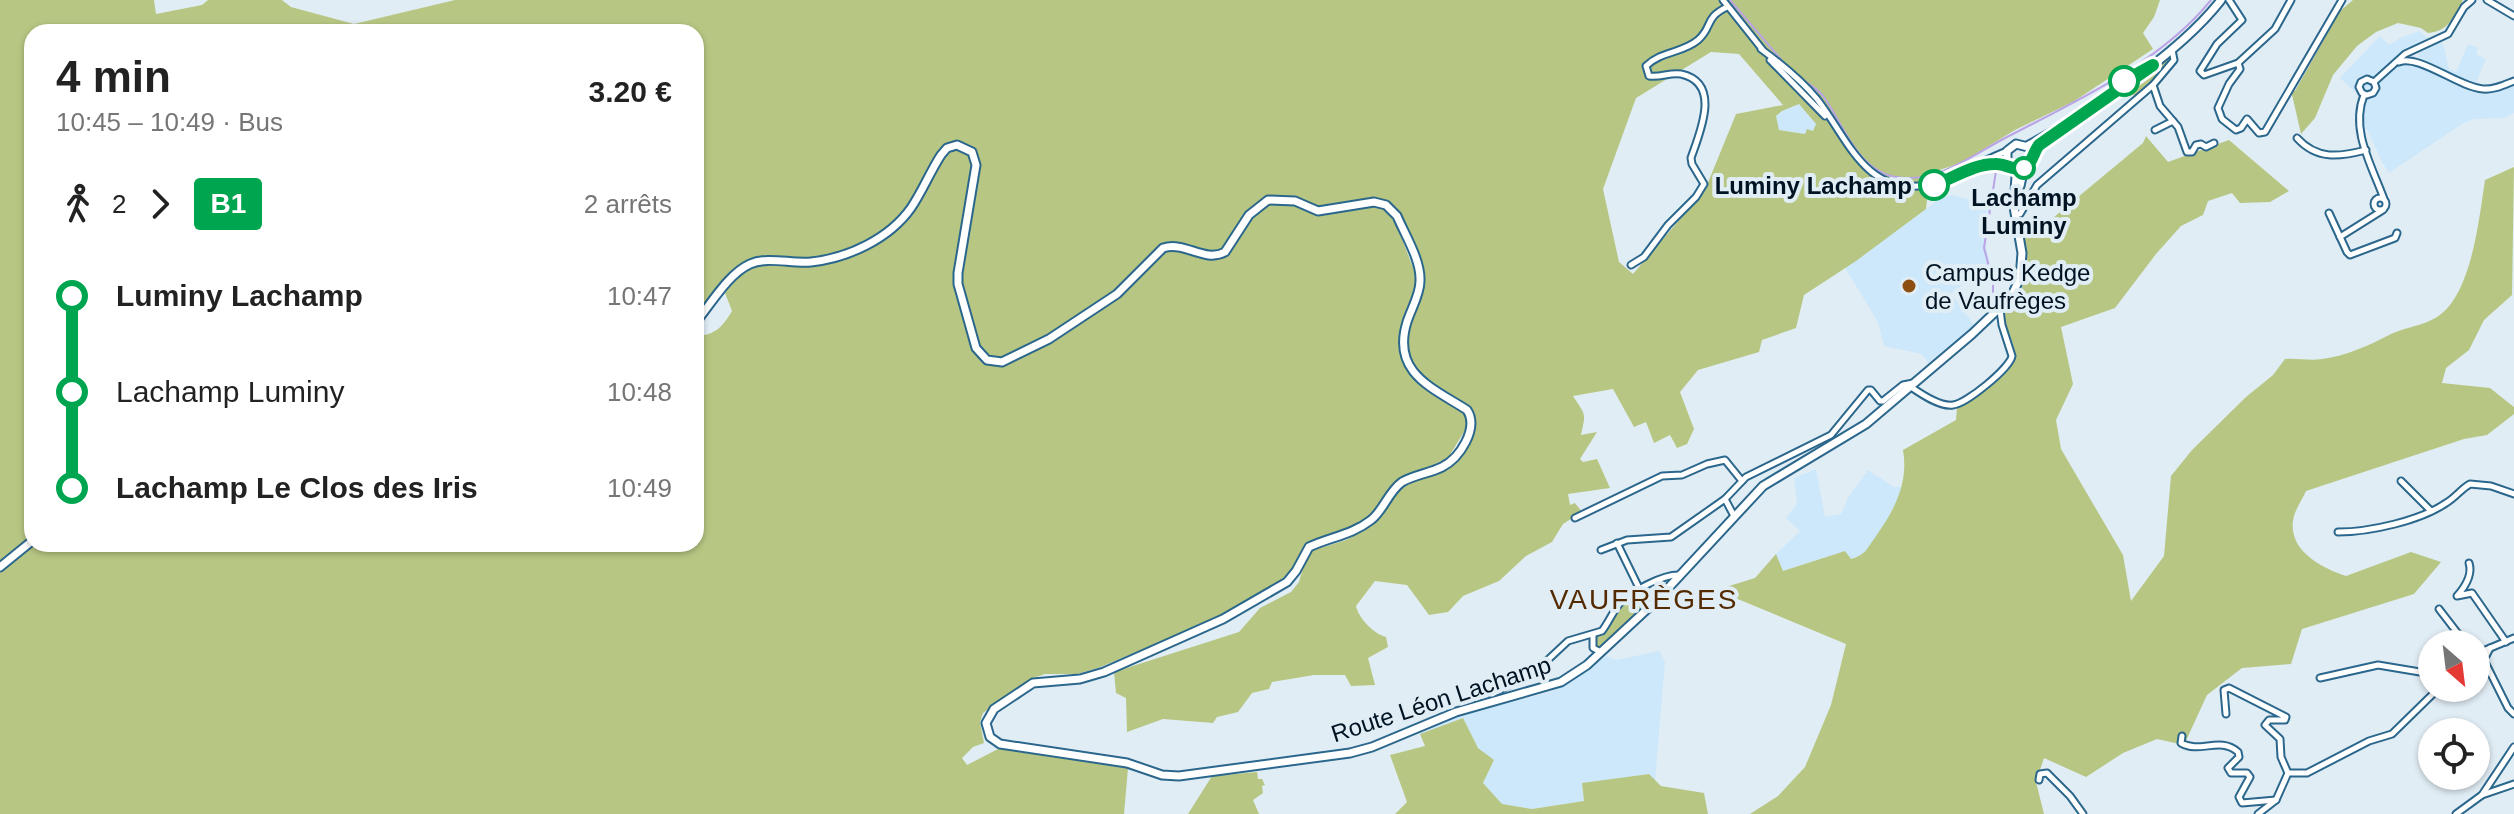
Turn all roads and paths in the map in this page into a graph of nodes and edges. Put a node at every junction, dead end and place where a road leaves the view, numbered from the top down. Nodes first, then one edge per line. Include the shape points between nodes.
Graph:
1 (1723, 0) edge
2 (2221, 0) edge
3 (2229, 0) edge
4 (2291, 0) edge
5 (2342, 0) edge
6 (2472, 0) edge
7 (2487, 0) edge
8 (1727, 7) junction
9 (2514, 16) edge
10 (2417, 47) junction
11 (2170, 48) junction
12 (2409, 51) junction
13 (2417, 62) junction
14 (2238, 63) junction
15 (2390, 67) junction
16 (2514, 81) edge
17 (2374, 82) junction
18 (2153, 85) junction
19 (2362, 100) junction
20 (2087, 110) junction
21 (2173, 121) junction
22 (2155, 130) dead end
23 (2297, 138) dead end
24 (2214, 143) dead end
25 (2027, 146) junction
26 (2366, 150) junction
27 (2007, 151) junction
28 (2032, 156) junction
29 (1991, 158) junction
30 (2010, 164) junction
31 (2024, 168) junction
32 (2384, 199) junction
33 (2383, 210) junction
34 (2329, 213) dead end
35 (2018, 214) junction
36 (2397, 233) dead end
37 (2340, 237) junction
38 (1631, 265) dead end
39 (2000, 310) junction
40 (704, 312) edge
41 (1913, 385) junction
42 (1742, 481) junction
43 (2401, 481) dead end
44 (2514, 494) edge
45 (1725, 499) junction
46 (2431, 511) junction
47 (1734, 516) junction
48 (1575, 518) dead end
49 (2338, 532) dead end
50 (1617, 543) junction
51 (24, 548) edge
52 (1601, 550) dead end
53 (2469, 563) dead end
54 (0, 567) edge
55 (1681, 575) junction
56 (1640, 590) junction
57 (2439, 609) dead end
58 (2455, 630) edge
59 (1593, 636) junction
60 (2514, 638) edge
61 (2506, 642) junction
62 (2490, 648) edge
63 (1601, 652) junction
64 (2418, 672) edge
65 (2490, 672) edge
66 (2320, 678) dead end
67 (1492, 694) dead end
68 (2425, 702) edge
69 (2226, 714) dead end
70 (2514, 714) edge
71 (2182, 736) dead end
72 (2514, 747) edge
73 (2288, 773) junction
74 (2039, 780) dead end
75 (2514, 784) edge
76 (2482, 795) junction
77 (2276, 800) junction
78 (2083, 814) edge
79 (2258, 814) edge
80 (2456, 814) edge

1 - 8 street
2 - 11 main road
3 - 14 street via 2242,20 2217,44 2200,71 2204,75
4 - 14 street via 2275,29
5 - 14 street via 2262,134 2247,119 2239,130 2233,128 2217,111 2240,69
6 - 10 street via 2448,34
7 - 9 street
8 - 29 street via 1872,173 1892,182 1925,185
8 - 38 street via 1714,14 1696,42 1646,66 1649,76 1681,74 1696,80 1701,89 1706,113 1691,158 1704,184 1644,257
10 - 12 street
10 - 13 street
11 - 18 street via 2175,59
11 - 20 main road
12 - 13 street
12 - 15 street
13 - 15 street via 2403,60
13 - 16 street via 2482,89
15 - 17 street
17 - 19 street via 2375,91
17 - 19 street via 2361,82
18 - 21 street via 2160,106
18 - 35 street via 2037,185
19 - 26 street via 2359,130
20 - 25 main road
20 - 28 main road
21 - 22 street
21 - 24 street via 2187,152
23 - 26 street via 2323,155
25 - 27 main road via 2016,144
25 - 28 main road
26 - 32 street
27 - 29 street
27 - 30 main road
28 - 31 main road
29 - 30 street
30 - 31 main road
30 - 35 main road, Route Léon Lachamp via 2017,181
31 - 35 main road, Route Léon Lachamp
32 - 33 street
32 - 33 street via 2374,203
33 - 37 street
34 - 37 street
35 - 39 main road, Route Léon Lachamp via 2022,269
36 - 37 street via 2353,255
39 - 41 main road, Route Léon Lachamp
39 - 41 street via 2012,356 2006,368 1952,406
40 - 63 main road, Route Léon Lachamp via 748,265 828,259 883,235 913,205 941,155 957,145 972,152 976,165 958,284 976,348 995,362 1008,361 1049,339 1117,294 1163,248 1183,246 1209,257 1225,252 1249,215 1268,200 1295,201 1318,211 1374,202 1386,205 1397,216 1421,278 1404,334 1407,357 1425,386 1467,410 1472,422 1455,456 1401,483 1376,516 1355,531 1309,547 1292,577 1260,598 1104,672 1033,683 990,713 987,733 1000,744 1127,763 1168,776 1285,763 1372,747 1456,712 1548,688
41 - 42 street via 1903,385 1883,401 1868,390 1827,438
41 - 47 main road, Route Léon Lachamp via 1866,424 1770,480
42 - 45 street
42 - 48 street via 1725,460 1653,480
43 - 46 street
44 - 46 street via 2470,484
45 - 47 street
45 - 50 street via 1671,537
46 - 49 street via 2378,529
47 - 55 main road, Route Léon Lachamp
50 - 52 street
50 - 56 street
51 - 54 main road
53 - 61 street via 2465,586 2457,596 2472,593
55 - 56 street, Route Léon Lachamp
55 - 63 main road, Route Léon Lachamp
56 - 59 street, Route Léon Lachamp via 1618,605 1606,627
57 - 58 street
59 - 63 street via 1593,648
59 - 67 street via 1568,641 1536,671
60 - 61 street
61 - 62 street
64 - 66 street via 2378,665
65 - 70 street
68 - 73 street via 2392,734 2307,773
69 - 73 street via 2224,690 2229,688 2283,714 2285,720 2265,725 2280,739
71 - 77 street via 2181,743 2188,747 2214,743 2238,752 2228,768 2250,777 2239,797 2242,803
72 - 76 street
73 - 77 street
74 - 78 street via 2047,773
75 - 76 street
76 - 80 street
77 - 79 street

